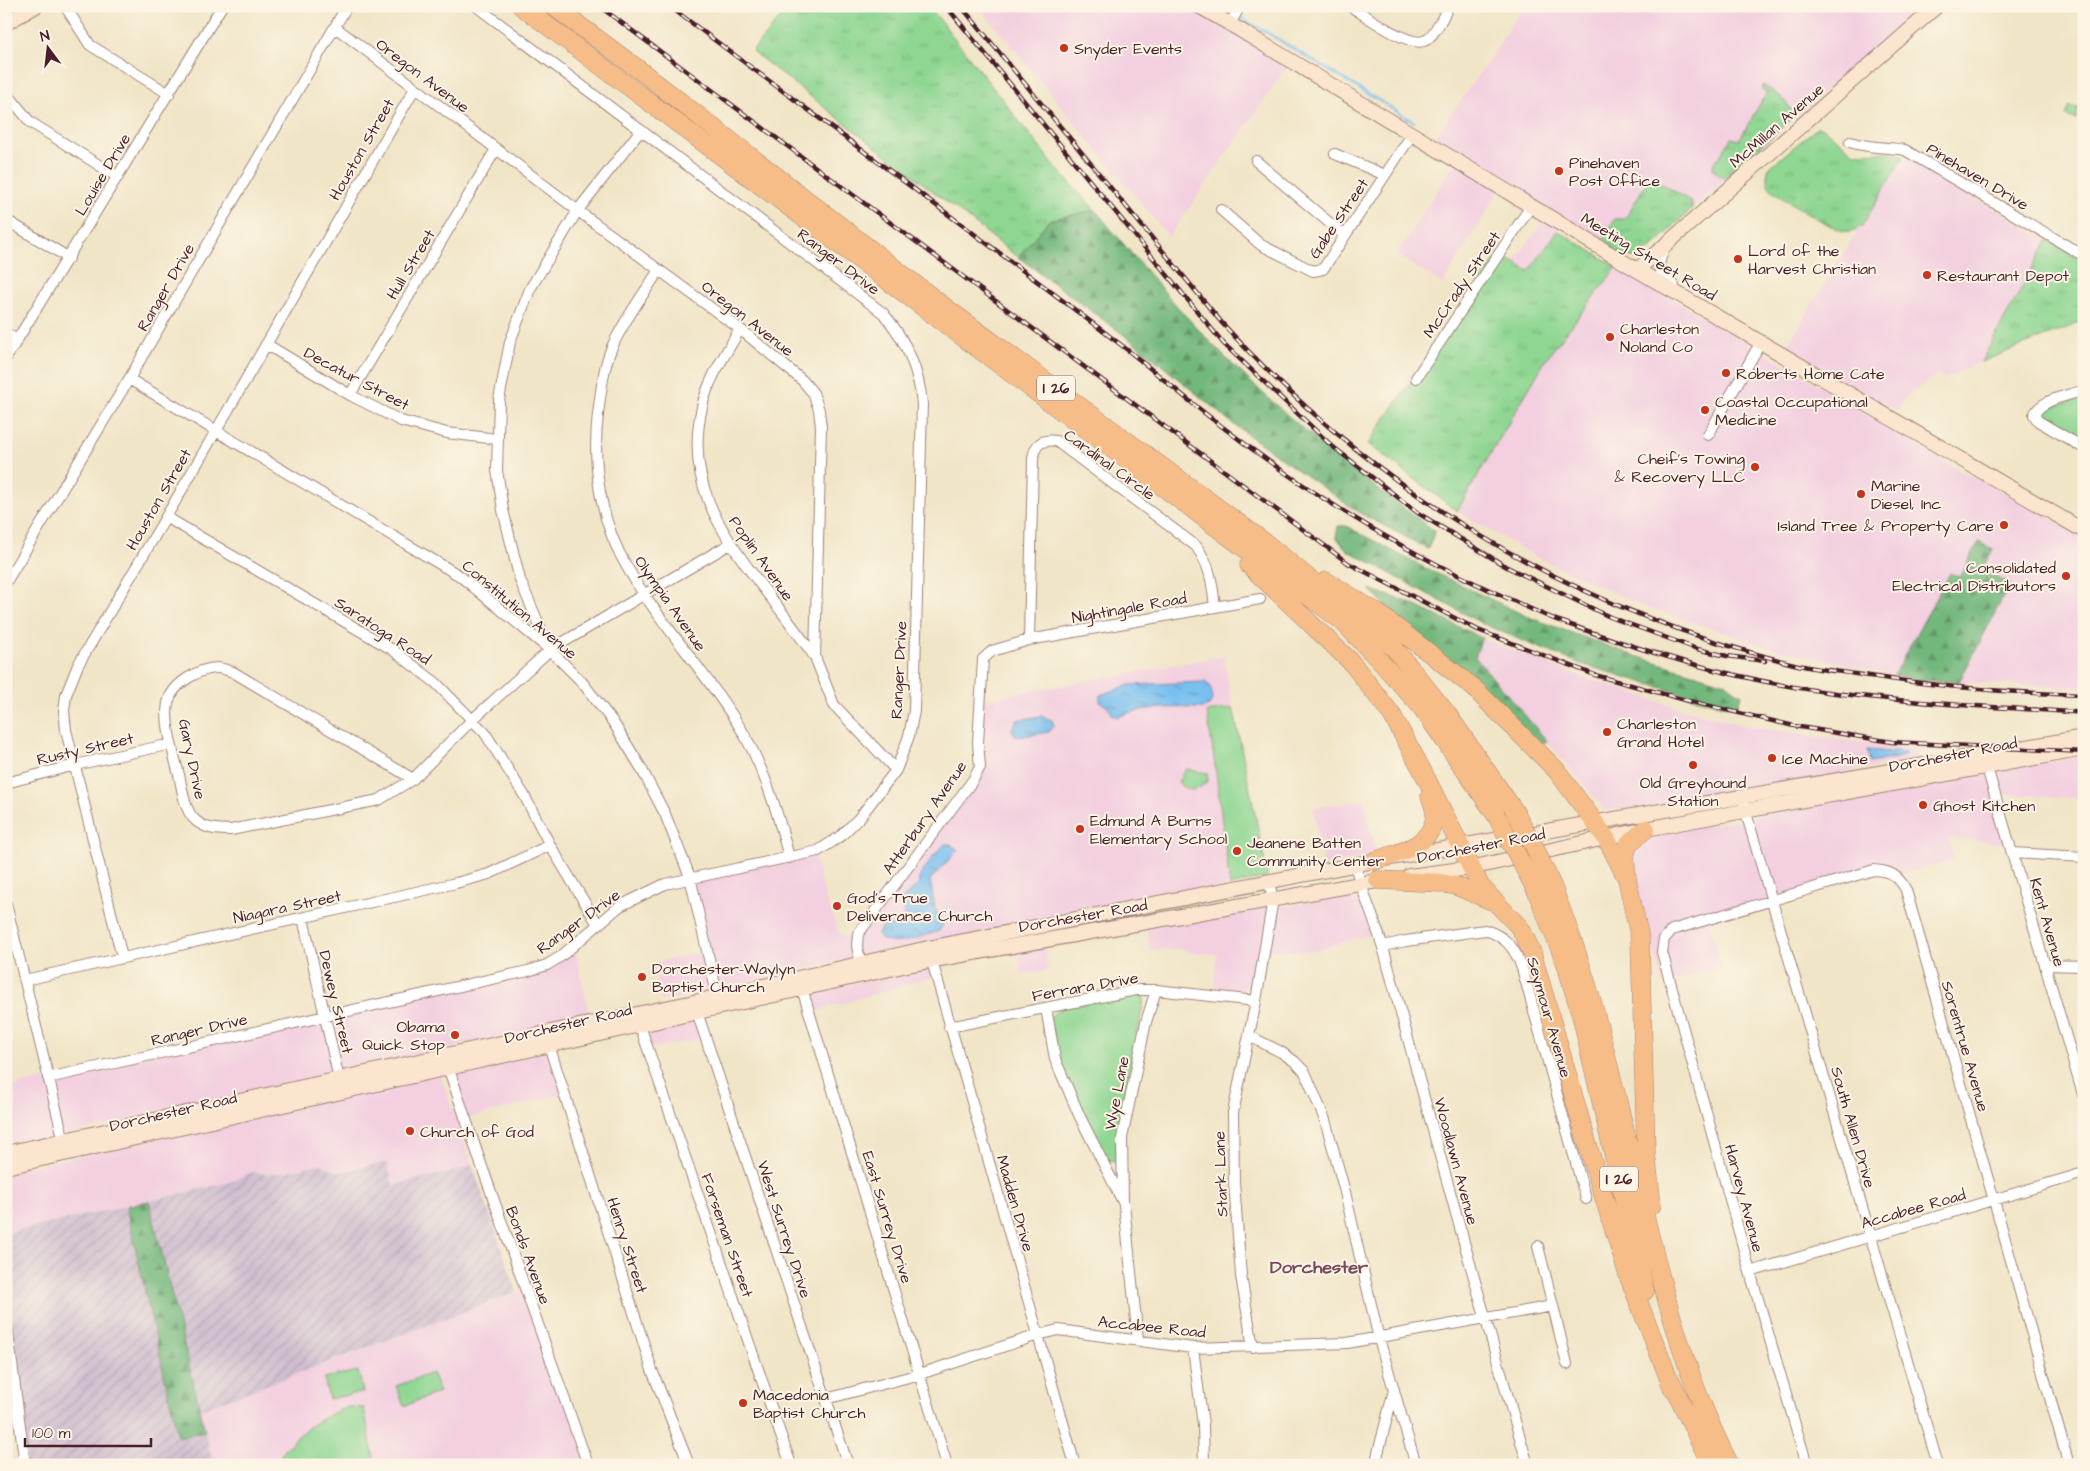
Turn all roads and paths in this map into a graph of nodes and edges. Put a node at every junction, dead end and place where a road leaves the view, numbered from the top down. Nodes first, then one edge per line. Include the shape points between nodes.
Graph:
1 (36, 6) edge
2 (65, 6) edge
3 (222, 6) edge
4 (348, 6) edge
5 (476, 6) edge
6 (521, 6) edge
7 (553, 6) edge
8 (1199, 6) edge
9 (1240, 6) edge
10 (1350, 6) edge
11 (1449, 6) edge
12 (1937, 6) edge
13 (6, 22) edge
14 (1230, 24) junction
15 (335, 27) junction
16 (414, 88) junction
17 (6, 92) edge
18 (169, 94) junction
19 (641, 130) junction
20 (1413, 133) junction
21 (1850, 142) dead end
22 (496, 149) junction
23 (1335, 154) dead end
24 (1256, 161) dead end
25 (1385, 175) junction
26 (118, 177) junction
27 (1532, 206) junction
28 (578, 210) junction
29 (1221, 210) dead end
30 (6, 220) edge
31 (1345, 236) junction
32 (1668, 242) junction
33 (2084, 256) edge
34 (69, 258) junction
35 (659, 270) junction
36 (1637, 270) junction
37 (1675, 292) junction
38 (740, 329) junction
39 (6, 333) edge
40 (17, 340) junction
41 (1761, 342) junction
42 (266, 344) junction
43 (6, 358) edge
44 (1416, 378) dead end
45 (129, 379) junction
46 (2084, 390) edge
47 (350, 395) junction
48 (215, 429) junction
49 (1708, 435) dead end
50 (497, 439) junction
51 (2084, 448) edge
52 (1148, 478) junction
53 (166, 518) junction
54 (2084, 531) edge
55 (730, 544) junction
56 (1267, 544) junction
57 (6, 582) edge
58 (645, 595) junction
59 (1260, 599) dead end
60 (1215, 608) junction
61 (1029, 640) junction
62 (1003, 648) joint
63 (550, 650) junction
64 (815, 656) junction
65 (473, 719) junction
66 (2084, 737) edge
67 (171, 744) junction
68 (2084, 749) edge
69 (1985, 760) junction
70 (75, 765) junction
71 (896, 770) junction
72 (1422, 770) junction
73 (413, 779) junction
74 (6, 783) edge
75 (1743, 804) junction
76 (1646, 829) junction
77 (1601, 830) junction
78 (550, 845) junction
79 (1461, 846) junction
80 (2012, 853) junction
81 (789, 858) junction
82 (2084, 858) edge
83 (1374, 861) junction
84 (1355, 865) junction
85 (1470, 868) junction
86 (690, 877) junction
87 (1627, 879) junction
88 (1378, 880) junction
89 (1269, 883) junction
90 (1360, 883) junction
91 (1273, 899) junction
92 (1772, 901) junction
93 (6, 904) edge
94 (1500, 904) junction
95 (303, 918) junction
96 (597, 923) junction
97 (1664, 939) joint
98 (1383, 946) junction
99 (930, 954) junction
100 (122, 957) junction
101 (2044, 965) junction
102 (2084, 966) edge
103 (863, 969) junction
104 (25, 980) junction
105 (801, 984) junction
106 (1156, 990) junction
107 (1256, 1001) junction
108 (719, 1002) junction
109 (695, 1007) junction
110 (1046, 1008) junction
111 (325, 1016) junction
112 (637, 1020) junction
113 (949, 1027) junction
114 (1249, 1036) junction
115 (547, 1039) junction
116 (446, 1062) junction
117 (48, 1078) junction
118 (340, 1086) junction
119 (2084, 1098) edge
120 (65, 1147) junction
121 (6, 1154) edge
122 (6, 1167) edge
123 (2084, 1173) edge
124 (1586, 1199) dead end
125 (1993, 1200) junction
126 (1124, 1204) junction
127 (1871, 1236) junction
128 (1538, 1246) dead end
129 (1750, 1272) junction
130 (1662, 1284) junction
131 (1553, 1306) junction
132 (6, 1317) edge
133 (1484, 1319) junction
134 (1038, 1335) junction
135 (1379, 1339) junction
136 (1138, 1340) junction
137 (1253, 1347) junction
138 (1193, 1348) junction
139 (1567, 1364) dead end
140 (920, 1374) junction
141 (1673, 1389) junction
142 (1394, 1390) junction
143 (826, 1400) junction
144 (25, 1465) edge
145 (588, 1465) edge
146 (688, 1465) edge
147 (791, 1465) edge
148 (848, 1465) edge
149 (948, 1465) edge
150 (1075, 1465) edge
151 (1204, 1465) edge
152 (1375, 1465) edge
153 (1416, 1465) edge
154 (1528, 1465) edge
155 (1711, 1465) edge
156 (1730, 1465) edge
157 (1807, 1465) edge
158 (1938, 1465) edge
159 (2069, 1465) edge

1 - 13 main road
2 - 18 street via 90,45
3 - 18 street, Louise Drive
4 - 15 street, Ranger Drive
5 - 19 street, Ranger Drive
6 - 52 highway, I 26
7 - 56 highway, I 26 via 942,304
8 - 14 main road, Meeting Street Road
9 - 14 street
10 - 11 street via 1415,43 1431,35
12 - 32 main road, McMillan Avenue
14 - 20 main road, Meeting Street Road
15 - 16 street, Oregon Avenue
15 - 45 street, Ranger Drive
16 - 22 street, Oregon Avenue
16 - 42 street, Houston Street
17 - 26 street via 30,122
18 - 26 street, Louise Drive
19 - 28 street
19 - 71 street, Ranger Drive via 883,313 911,354 922,404 914,701 908,736
20 - 25 street, Gabe Street
20 - 27 main road, Meeting Street Road
21 - 33 street, Pinehaven Drive via 1866,147 1905,150
22 - 28 street, Oregon Avenue
22 - 47 street, Hull Street
23 - 25 street
24 - 31 street
25 - 31 street, Gabe Street
26 - 34 street, Louise Drive
27 - 36 main road, Meeting Street Road
27 - 44 street, McCrady Street
28 - 35 street, Oregon Avenue
28 - 50 street via 530,289 510,342 499,400
29 - 31 street, Gabe Street via 1261,245 1313,271 1323,269
30 - 34 street
32 - 36 main road, McMillan Avenue
32 - 37 street via 1659,270
34 - 40 street, Louise Drive
35 - 38 street, Oregon Avenue
35 - 58 street, Olympia Avenue via 611,348 603,377 595,436 601,495 612,533 626,567
36 - 37 main road, Meeting Street Road
37 - 41 main road, Meeting Street Road
38 - 55 street, Poplin Avenue via 711,380 702,406 697,437 702,485
38 - 64 street, Oregon Avenue via 802,380 813,393 819,410
39 - 40 street
40 - 43 street, Louise Drive
41 - 49 street
41 - 54 main road, Meeting Street Road
42 - 47 street, Decatur Street
42 - 48 street, Houston Street
45 - 48 street, Constitution Avenue
45 - 57 street, Ranger Drive
46 - 51 street via 2042,404 2034,415 2038,421
47 - 50 street, Decatur Street via 401,421
48 - 53 street, Houston Street
48 - 63 street, Constitution Avenue via 460,576
50 - 63 street via 497,470 503,510 518,572
52 - 72 highway via 1251,567 1351,662 1392,715
52 - 141 highway, I 26, bridge via 1343,622 1422,708 1496,815 1536,890 1572,984 1652,1322
53 - 65 street, Saratoga Road via 393,650
53 - 70 street, Houston Street via 78,665 66,695 66,730
55 - 58 street, Gary Drive
55 - 64 street, Poplin Avenue
56 - 77 highway via 1378,613 1473,687 1557,771
56 - 130 highway, I 26, bridge via 1395,650 1448,715 1515,812 1553,888 1582,967
58 - 63 street, Gary Drive
58 - 81 street, Olympia Avenue via 745,736 768,786
59 - 60 street, Nightingale Road
60 - 61 street, Nightingale Road
60 - 61 street, Cardinal Circle via 1211,576 1206,560 1196,546 1056,441 1048,440 1034,449 1033,458
61 - 62 street, Nightingale Road
62 - 103 street, Atterbury Avenue via 992,651 983,659 978,743 980,767 858,934 857,946
63 - 65 street, Gary Drive
63 - 86 street, Constitution Avenue via 582,682 613,722 665,814
64 - 71 street, Oregon Avenue via 834,705
65 - 73 street, Gary Drive
65 - 78 street, Saratoga Road via 524,795
66 - 69 main road, Dorchester Road
67 - 70 street, Rusty Street
67 - 73 street, Gary Drive via 190,813 202,826 212,829 231,830 378,800
67 - 73 street, Gary Drive via 168,703 172,695 189,677 219,668 233,672
68 - 69 main road, Dorchester Road
69 - 75 main road, Dorchester Road
69 - 80 street, Kent Avenue
70 - 74 street, Rusty Street
70 - 100 street, Houston Street
71 - 81 street, Ranger Drive via 841,836 818,851
72 - 79 highway
72 - 83 highway via 1435,813 1433,826 1416,846
75 - 76 main road, Dorchester Road
75 - 77 main road, Dorchester Road
75 - 92 street, South Allen Drive
76 - 77 main road, Dorchester Road
76 - 87 highway via 1627,846
77 - 79 main road, Dorchester Road
77 - 85 main road, Dorchester Road
77 - 87 highway
78 - 95 street, Niagara Street via 489,874
78 - 96 street, Saratoga Road
79 - 83 main road, Dorchester Road
79 - 85 highway
80 - 82 street
80 - 101 street, Kent Avenue
81 - 86 street, Ranger Drive
83 - 84 main road, Dorchester Road
84 - 89 main road, Dorchester Road
84 - 90 street, Woodlawn Avenue
85 - 88 main road, Dorchester Road
85 - 94 highway via 1481,887
86 - 96 street, Ranger Drive via 665,884 620,906
86 - 108 street, Constitution Avenue
87 - 130 highway via 1640,939 1646,1152
88 - 90 main road, Dorchester Road
88 - 94 highway via 1441,883
89 - 91 street
89 - 99 main road, Dorchester Road
90 - 91 main road, Dorchester Road
90 - 98 street, Woodlawn Avenue
91 - 99 main road, Dorchester Road
91 - 107 street
92 - 97 street, Sorentrue Avenue via 1672,930
92 - 125 street, Sorentrue Avenue via 1874,870 1893,873 1901,881
92 - 127 street, South Allen Drive
93 - 104 street
94 - 141 highway via 1521,929 1532,953 1629,1278
95 - 100 street, Niagara Street
95 - 111 street, Dewey Street
96 - 111 street, Ranger Drive via 560,957 528,971
97 - 129 street, Harvey Avenue via 1662,952
98 - 124 street, Seymour Avenue via 1485,930 1495,933 1514,948
98 - 133 street, Woodlawn Avenue
99 - 103 main road, Dorchester Road
99 - 113 street, Madden Drive
100 - 104 street, Niagara Street
101 - 102 street
101 - 119 street, Kent Avenue
103 - 105 main road, Dorchester Road
104 - 117 street
105 - 108 main road, Dorchester Road
105 - 140 street, East Surrey Drive
106 - 107 street, Ferrara Drive
106 - 110 street, Ferrara Drive via 1136,990
106 - 126 street, Wye Lane via 1146,1022 1122,1138
107 - 114 street, Stark Lane
108 - 109 main road, Dorchester Road
109 - 112 main road, Dorchester Road
109 - 143 street, West Surrey Drive
110 - 113 street, Ferrara Drive
110 - 126 street, Wye Lane via 1055,1059
111 - 117 street, Ranger Drive
111 - 118 street, Dewey Street
112 - 115 main road, Dorchester Road
112 - 147 street, Forseman Street
113 - 134 street, Madden Drive
114 - 135 street via 1294,1061 1312,1085 1344,1188
114 - 137 street, Stark Lane via 1233,1113 1241,1276
115 - 116 main road, Dorchester Road
115 - 146 street, Henry Street via 652,1370
116 - 118 main road, Dorchester Road
116 - 145 street, Bonds Avenue
117 - 120 street
118 - 120 main road, Dorchester Road
120 - 121 main road, Dorchester Road
120 - 122 main road, Dorchester Road
123 - 125 street, Accabee Road
125 - 127 street, Accabee Road
125 - 159 street, Sorentrue Avenue
126 - 136 street, Wye Lane
127 - 129 street, Accabee Road
127 - 158 street, South Allen Drive
128 - 131 street
129 - 157 street, Harvey Avenue
130 - 156 highway, I 26 via 1686,1363
131 - 133 street, Accabee Road
131 - 139 street
132 - 144 street
133 - 135 street, Accabee Road
133 - 154 street, Woodlawn Avenue
134 - 136 street, Accabee Road via 1058,1330
134 - 140 street, Accabee Road
134 - 150 street, Madden Drive
135 - 137 street, Accabee Road
135 - 142 street
136 - 138 street, Accabee Road
137 - 138 street, Accabee Road
138 - 151 street via 1203,1425
140 - 143 street, Accabee Road
140 - 149 street, East Surrey Drive
141 - 155 highway, I 26
142 - 152 street
142 - 153 street
143 - 148 street, West Surrey Drive

